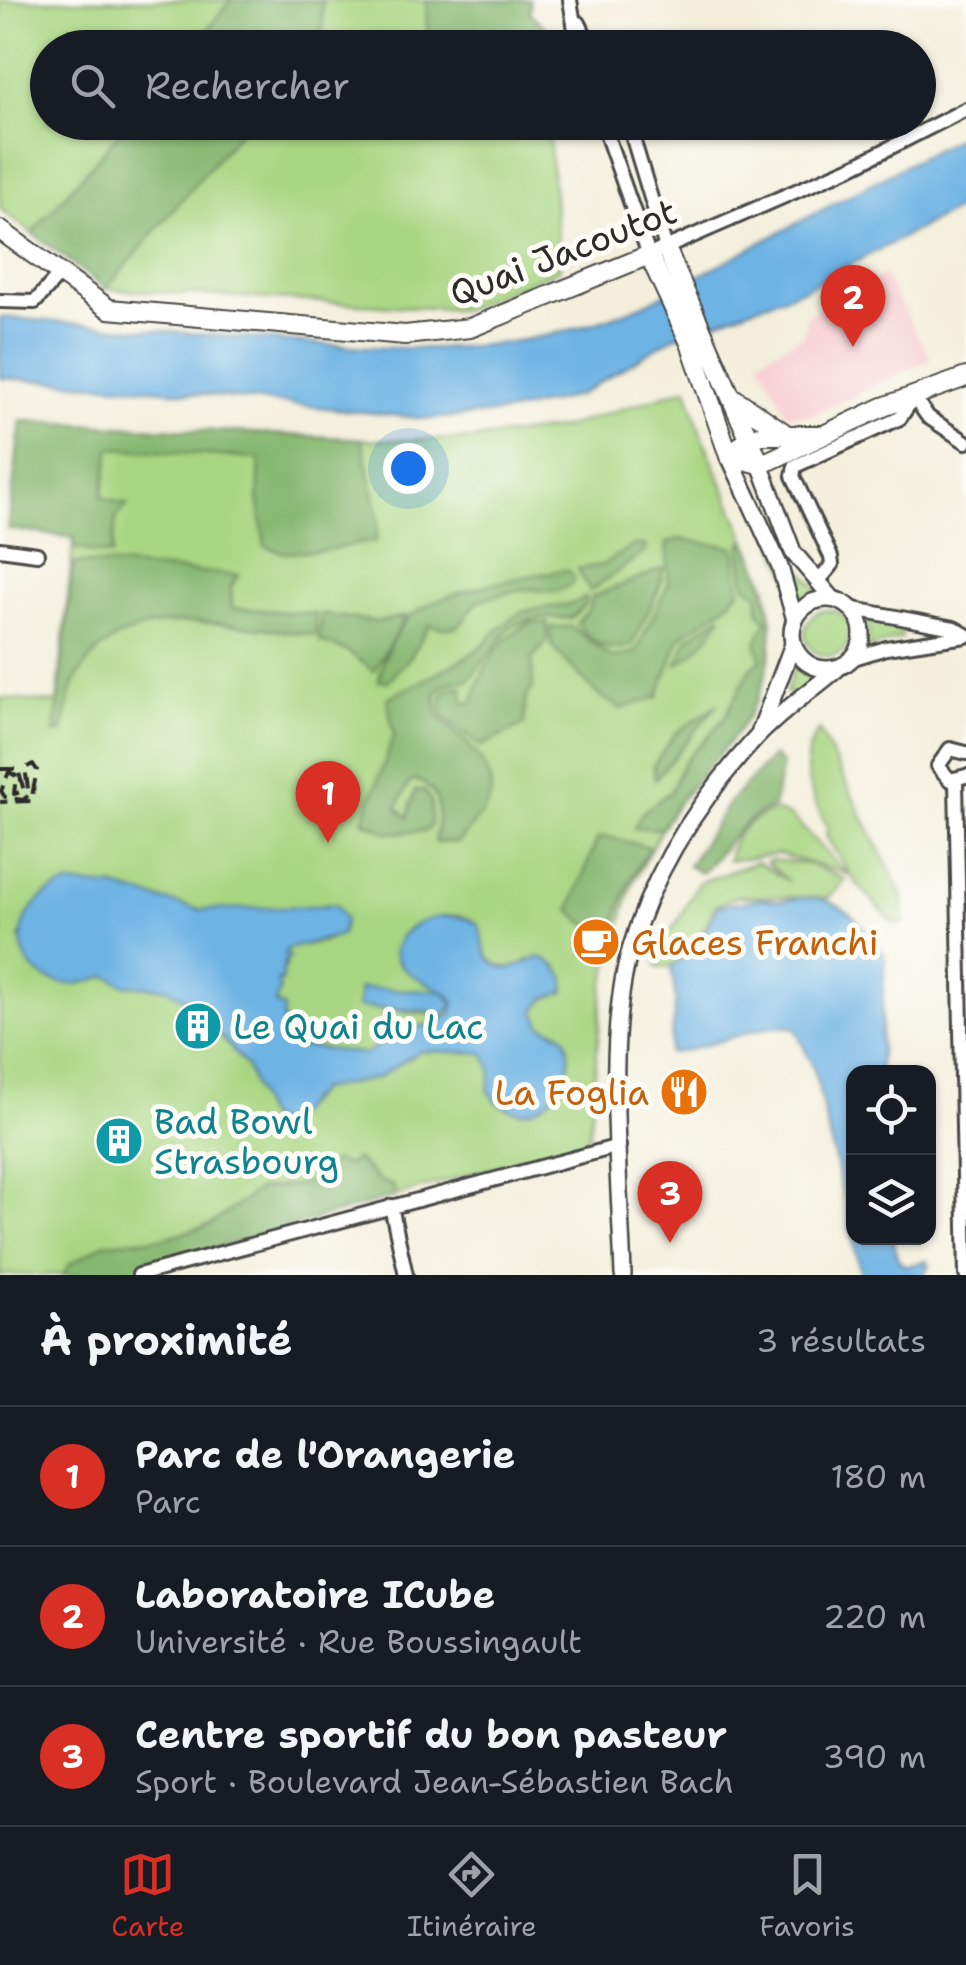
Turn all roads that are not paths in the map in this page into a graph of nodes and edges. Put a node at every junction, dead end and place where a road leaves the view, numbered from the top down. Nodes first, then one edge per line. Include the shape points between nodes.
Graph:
1 (572, 5) edge
2 (575, 30) edge
3 (583, 30) edge
4 (966, 108) edge
5 (936, 124) edge
6 (610, 140) edge
7 (632, 140) edge
8 (904, 140) edge
9 (0, 230) edge
10 (658, 251) junction
11 (59, 275) junction
12 (0, 301) edge
13 (697, 340) junction
14 (966, 376) edge
15 (914, 396) junction
16 (734, 399) junction
17 (788, 435) junction
18 (820, 435) junction
19 (749, 438) junction
20 (966, 442) edge
21 (728, 456) junction
22 (760, 464) junction
23 (0, 549) edge
24 (37, 554) dead end
25 (818, 582) junction
26 (832, 599) junction
27 (854, 610) junction
28 (795, 620) junction
29 (966, 635) edge
30 (793, 644) junction
31 (854, 658) junction
32 (837, 668) junction
33 (759, 735) junction
34 (966, 753) edge
35 (961, 778) edge
36 (618, 1146) junction
37 (391, 1206) junction
38 (138, 1275) edge
39 (406, 1275) edge
40 (623, 1275) edge
41 (966, 1275) edge

1 - 2 street
1 - 3 street
4 - 5 street, Quai Jacoutot
6 - 10 street
7 - 10 street
8 - 10 street, Quai Jacoutot
9 - 11 main road, Quai Jacoutot
10 - 11 main road, Quai Jacoutot via 484,324 406,335 124,312
10 - 13 main road
11 - 12 street via 35,302
13 - 16 main road
13 - 21 main road
14 - 15 main road
15 - 18 main road
15 - 20 street via 928,417
15 - 25 street via 900,418 795,466 793,476 832,557
16 - 17 main road
16 - 19 main road
17 - 18 main road
17 - 19 main road
18 - 22 main road
19 - 21 main road
19 - 22 main road
21 - 22 main road
21 - 28 street via 780,567
22 - 25 street via 794,552
23 - 24 street
25 - 26 street
26 - 27 street
26 - 28 street via 804,607
27 - 29 street
27 - 31 street via 863,627
28 - 30 street
29 - 31 street
30 - 32 street via 817,668
30 - 33 street
31 - 32 street
32 - 33 street
33 - 36 street via 671,852 628,956 619,1015
34 - 35 street via 950,749 939,760 942,774
35 - 41 street
36 - 37 street
36 - 40 street
37 - 38 street
37 - 39 street

